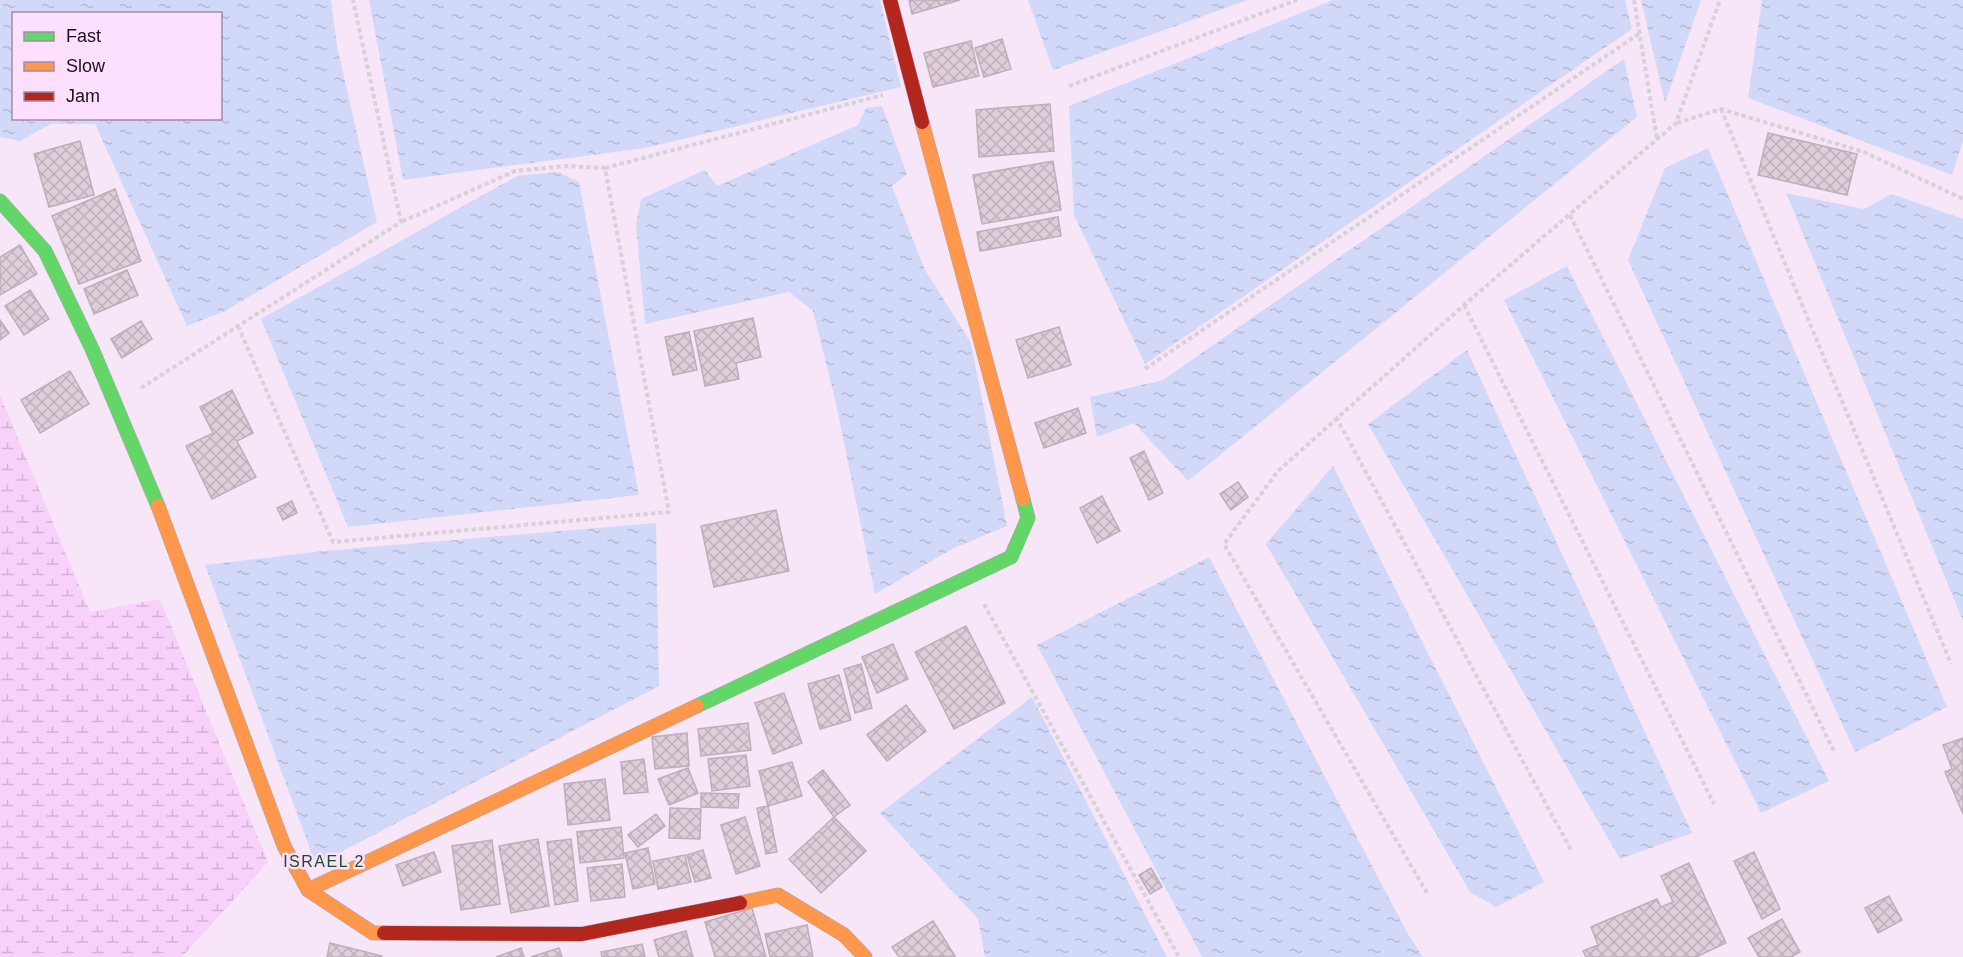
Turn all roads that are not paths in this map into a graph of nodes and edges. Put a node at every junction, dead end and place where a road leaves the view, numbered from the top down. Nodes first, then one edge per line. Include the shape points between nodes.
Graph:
1 (890, 0) edge
2 (0, 201) edge
3 (308, 890) junction
4 (866, 957) edge

1 - 3 street via 1028,518 1011,557
2 - 3 street via 45,251 115,404 174,545 284,846
3 - 4 street via 373,933 582,934 778,895 844,935

